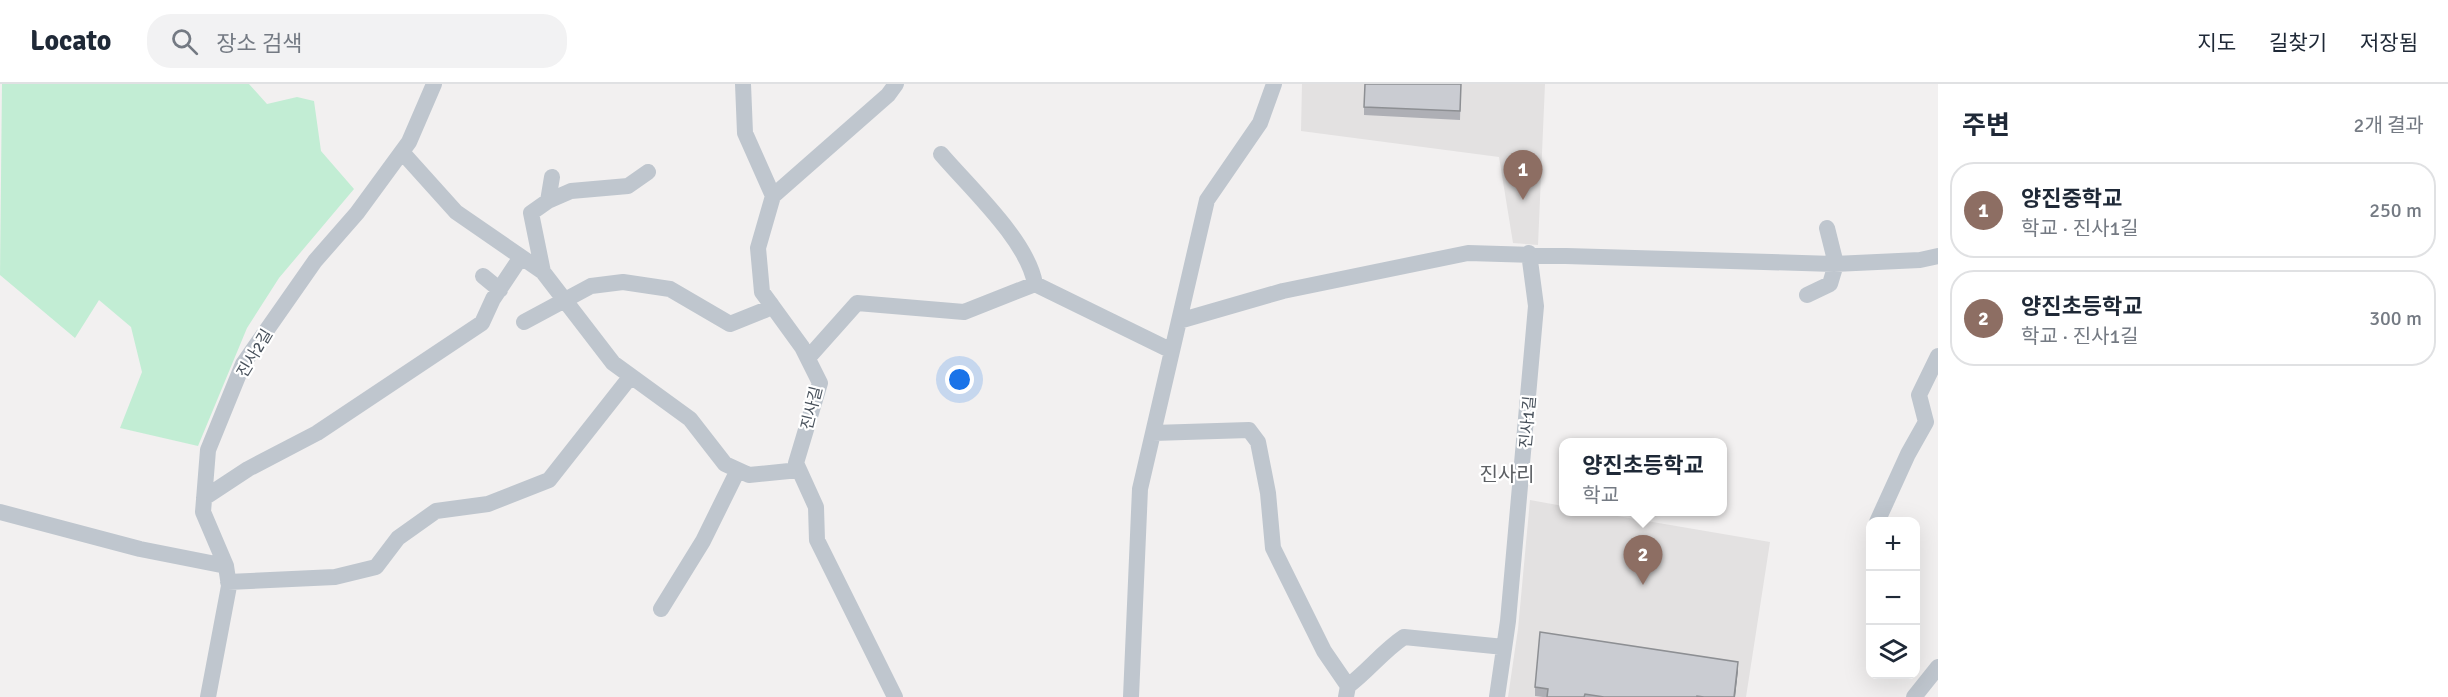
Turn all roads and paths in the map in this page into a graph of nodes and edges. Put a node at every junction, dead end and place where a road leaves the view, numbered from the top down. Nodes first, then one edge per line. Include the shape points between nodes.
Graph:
1 (434, 84) edge
2 (743, 84) edge
3 (896, 84) edge
4 (1274, 84) edge
5 (402, 152) junction
6 (941, 154) dead end
7 (648, 172) dead end
8 (552, 177) dead end
9 (773, 196) junction
10 (548, 201) junction
11 (1827, 228) dead end
12 (1529, 253) junction
13 (1938, 256) edge
14 (521, 257) junction
15 (1836, 264) junction
16 (543, 272) junction
17 (483, 276) dead end
18 (1035, 284) junction
19 (500, 290) junction
20 (1807, 295) dead end
21 (565, 302) junction
22 (771, 304) junction
23 (1179, 321) junction
24 (524, 322) dead end
25 (1172, 351) junction
26 (1938, 356) edge
27 (808, 358) junction
28 (631, 376) junction
29 (1153, 433) junction
30 (738, 470) junction
31 (799, 470) junction
32 (204, 498) junction
33 (0, 512) edge
34 (1878, 517) edge
35 (227, 574) junction
36 (661, 609) dead end
37 (1504, 647) junction
38 (1938, 668) edge
39 (1347, 692) edge
40 (208, 697) edge
41 (895, 697) edge
42 (1131, 697) edge
43 (1497, 697) edge
44 (1914, 697) edge

1 - 5 street, 진사2길
2 - 9 street via 745,133
3 - 9 street
4 - 23 street via 1260,123 1207,200
5 - 14 street via 456,212
5 - 32 street, 진사2길 via 315,261 243,364 208,450
6 - 18 street via 1010,234 1032,268
7 - 10 street via 628,186 571,191
8 - 10 street
9 - 22 street, 진사길 via 758,248 762,292
10 - 16 street via 531,213
11 - 15 street
12 - 15 street
12 - 23 street via 1468,253 1418,262 1283,291
12 - 37 street, 진사1길 via 1536,306
13 - 15 street
14 - 16 street
14 - 19 street
15 - 20 street via 1830,284
16 - 21 street
17 - 19 street
18 - 25 street
18 - 27 street via 964,312 857,303
19 - 32 street via 482,323 317,433 248,469
21 - 22 street via 591,286 623,282 670,289 730,324
21 - 24 street
21 - 28 street via 613,363
22 - 27 street, 진사길
23 - 25 street
25 - 29 street
26 - 34 street via 1920,395 1926,422
27 - 31 street, 진사길 via 820,382 796,463
28 - 30 street via 690,419 724,464
28 - 35 street via 549,480 488,504 436,511 398,538 375,567 334,577
29 - 39 street via 1249,430 1258,442 1273,548
29 - 42 street via 1140,489
30 - 31 street via 749,475
30 - 36 street via 703,541
31 - 41 street via 816,507 817,540
32 - 35 street, 진사2길 via 203,512
33 - 35 street
35 - 40 street
37 - 39 street via 1404,637 1390,646
37 - 43 street, 진사1길
38 - 44 street

